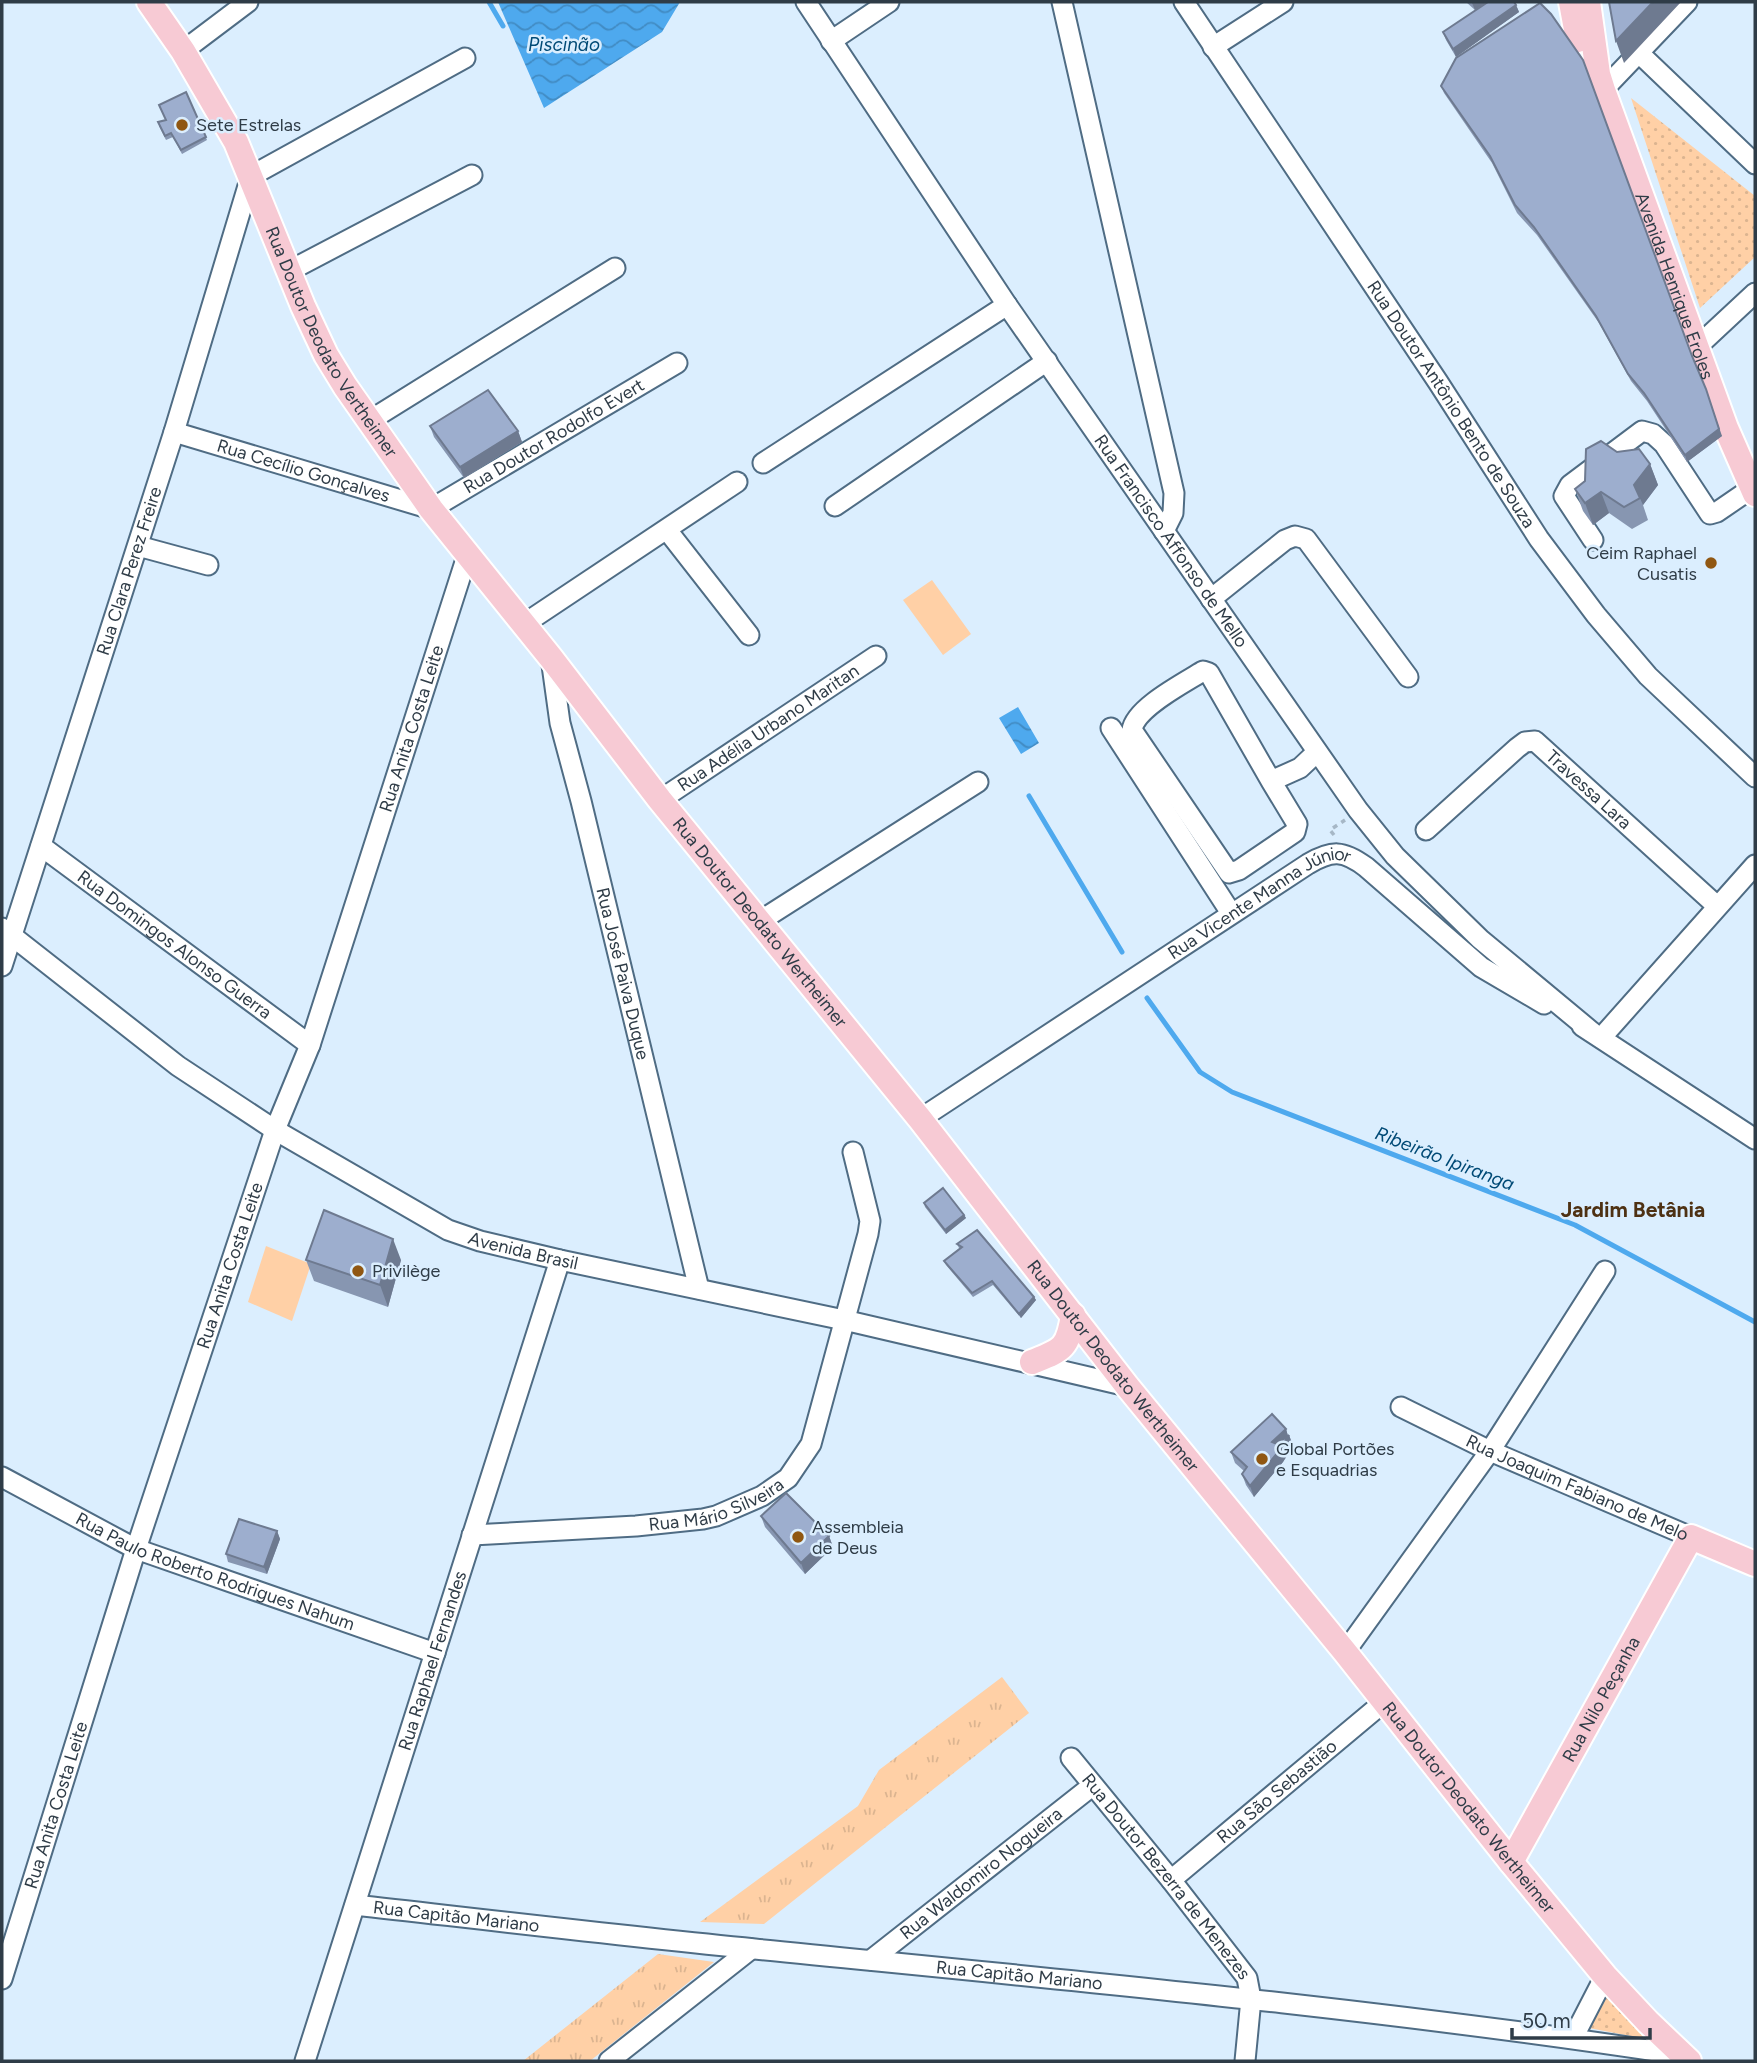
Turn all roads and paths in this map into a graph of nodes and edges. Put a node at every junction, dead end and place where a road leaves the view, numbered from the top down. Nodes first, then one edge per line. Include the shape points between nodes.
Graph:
1 (149, 2) edge
2 (248, 2) edge
3 (806, 2) edge
4 (889, 2) edge
5 (1062, 2) edge
6 (1184, 2) edge
7 (1283, 2) edge
8 (1552, 2) edge
9 (1571, 2) edge
10 (1588, 2) edge
11 (1687, 2) edge
12 (1578, 39) junction
13 (831, 41) junction
14 (1213, 47) junction
15 (183, 51) junction
16 (1640, 54) junction
17 (465, 58) dead end
18 (1601, 82) junction
19 (1755, 164) edge
20 (472, 175) dead end
21 (251, 176) junction
22 (615, 268) dead end
23 (289, 271) junction
24 (1755, 293) edge
25 (1007, 305) junction
26 (1698, 346) junction
27 (1047, 361) junction
28 (677, 363) dead end
29 (369, 421) junction
30 (174, 432) junction
31 (764, 463) dead end
32 (737, 482) dead end
33 (1754, 491) edge
34 (835, 506) dead end
35 (431, 509) junction
36 (667, 530) junction
37 (1164, 531) junction
38 (1593, 540) dead end
39 (138, 545) junction
40 (467, 556) junction
41 (208, 565) dead end
42 (1211, 599) junction
43 (524, 624) junction
44 (749, 635) dead end
45 (876, 656) dead end
46 (551, 658) junction
47 (1408, 677) dead end
48 (1111, 728) dead end
49 (1317, 752) junction
50 (1755, 778) edge
51 (1272, 780) junction
52 (978, 782) dead end
53 (660, 800) junction
54 (1358, 810) junction
55 (1426, 830) dead end
56 (41, 846) junction
57 (1352, 857) junction
58 (1755, 865) edge
59 (1717, 906) junction
60 (1231, 913) junction
61 (760, 921) junction
62 (7, 932) edge
63 (2, 966) edge
64 (1596, 1035) junction
65 (310, 1045) junction
66 (920, 1119) junction
67 (275, 1130) junction
68 (1755, 1139) edge
69 (853, 1152) dead end
70 (560, 1260) junction
71 (1605, 1271) dead end
72 (699, 1289) junction
73 (1073, 1315) junction
74 (844, 1320) junction
75 (1032, 1362) junction
76 (1127, 1386) junction
77 (1401, 1407) dead end
78 (1490, 1451) junction
79 (2, 1477) edge
80 (472, 1535) junction
81 (1691, 1537) junction
82 (136, 1549) junction
83 (1755, 1564) edge
84 (1345, 1651) junction
85 (435, 1653) junction
86 (1384, 1702) junction
87 (1071, 1758) dead end
88 (1092, 1786) junction
89 (1511, 1862) junction
90 (1171, 1880) junction
91 (355, 1905) junction
92 (751, 1949) junction
93 (871, 1960) junction
94 (1605, 1976) junction
95 (2, 1979) edge
96 (1251, 1999) junction
97 (1573, 2038) junction
98 (1686, 2058) edge
99 (305, 2061) edge
100 (610, 2061) edge
101 (1245, 2061) edge

1 - 15 main road, Rua Doutor Deodato Vertheimer
2 - 15 street
3 - 13 street, Rua Francisco Affonso de Mello
4 - 13 street
5 - 37 street via 1174,493 1173,513
6 - 14 street, Rua Doutor Antônio Bento de Souza
7 - 14 street
8 - 12 main road
9 - 12 main road, Avenida Henrique Eroles
10 - 18 main road, Avenida Henrique Eroles
11 - 16 street
12 - 18 main road, Avenida Henrique Eroles
13 - 25 street, Rua Francisco Affonso de Mello
14 - 50 street, Rua Doutor Antônio Bento de Souza via 1539,539 1648,676
15 - 21 main road, Rua Doutor Deodato Vertheimer via 230,130
16 - 18 street
16 - 19 street
17 - 21 street
18 - 26 main road, Avenida Henrique Eroles
20 - 23 street
21 - 23 main road, Rua Doutor Deodato Vertheimer
21 - 30 street, Rua Clara Perez Freire
22 - 29 street
23 - 29 main road, Rua Doutor Deodato Vertheimer via 326,355
24 - 26 street
25 - 27 street, Rua Francisco Affonso de Mello
25 - 31 street
26 - 33 main road, Avenida Henrique Eroles
27 - 34 street
27 - 37 street, Rua Francisco Affonso de Mello
28 - 35 street, Rua Doutor Rodolfo Evert
29 - 35 main road, Rua Doutor Deodato Vertheimer
30 - 35 street, Rua Cecílio Gonçalves
30 - 39 street, Rua Clara Perez Freire
32 - 36 street
33 - 38 street via 1710,514 1664,444 1642,431 1570,485 1564,496
35 - 40 main road, Rua Doutor Deodato Vertheimer
36 - 43 street
36 - 44 street
37 - 42 street, Rua Francisco Affonso de Mello
39 - 41 street
39 - 56 street, Rua Clara Perez Freire
40 - 43 main road, Rua Doutor Deodato Vertheimer
40 - 65 street, Rua Anita Costa Leite
42 - 47 street via 1285,540 1295,536 1306,539
42 - 49 street, Rua Francisco Affonso de Mello
43 - 46 main road, Rua Doutor Deodato Vertheimer
45 - 53 street, Rua Adélia Urbano Maritan
46 - 53 main road, Rua Doutor Deodato Wertheimer
46 - 72 street, Rua José Paiva Duque via 560,723
48 - 60 street
49 - 51 street via 1300,768
49 - 54 street, Rua Francisco Affonso de Mello
51 - 51 street via 1297,824 1295,831 1229,873 1132,730 1133,722 1203,671 1209,673
52 - 61 street
53 - 61 main road, Rua Doutor Deodato Wertheimer
54 - 57 path via 1331,830
54 - 64 street, Rua Francisco Affonso de Mello via 1395,856 1480,939
55 - 59 street, Travessa Lara via 1517,748 1535,741
56 - 62 street, Rua Clara Perez Freire
56 - 65 street, Rua Domingos Alonso Guerra
57 - 60 street, Rua Vicente Manna Júnior via 1336,852 1321,856
57 - 64 street, Rua Vicente Manna Júnior via 1481,967
58 - 59 street
59 - 64 street
60 - 66 street, Rua Vicente Manna Júnior
61 - 66 main road, Rua Doutor Deodato Wertheimer
62 - 63 street, Rua Clara Perez Freire
62 - 67 street, Avenida Brasil via 178,1066
64 - 68 street
65 - 67 street, Rua Anita Costa Leite
66 - 73 main road, Rua Doutor Deodato Wertheimer
67 - 70 street, Avenida Brasil via 448,1230
67 - 82 street, Rua Anita Costa Leite
69 - 74 street, Rua Mário Silveira via 870,1221
70 - 72 street, Avenida Brasil
70 - 80 street, Rua Raphael Fernandes
71 - 78 street
72 - 74 street, Avenida Brasil
73 - 75 main road via 1070,1337 1062,1348
73 - 76 main road, Rua Doutor Deodato Wertheimer
74 - 75 street, Avenida Brasil
74 - 80 street, Rua Mário Silveira via 811,1444 788,1478 762,1496 703,1519
75 - 76 street, Avenida Brasil
76 - 84 main road, Rua Doutor Deodato Wertheimer
77 - 78 street, Rua Joaquim Fabiano de Melo
78 - 81 street, Rua Joaquim Fabiano de Melo
78 - 84 street
79 - 82 street, Rua Paulo Roberto Rodrigues Nahum
80 - 85 street, Rua Raphael Fernandes
81 - 83 main road, Rua Joaquim Fabiano de Melo
81 - 89 main road, Rua Nilo Peçanha
82 - 85 street, Rua Paulo Roberto Rodrigues Nahum
82 - 95 street, Rua Anita Costa Leite
84 - 86 main road, Rua Doutor Deodato Wertheimer
85 - 91 street, Rua Raphael Fernandes
86 - 89 main road, Rua Doutor Deodato Wertheimer
86 - 90 street, Rua São Sebastião
87 - 88 street, Rua Doutor Bezerra de Menezes
88 - 90 street, Rua Doutor Bezerra de Menezes
88 - 93 street, Rua Waldomiro Nogueira
89 - 94 main road, Rua Doutor Deodato Wertheimer
90 - 96 street, Rua Doutor Bezerra de Menezes via 1247,1978
91 - 92 street, Rua Capitão Mariano
91 - 99 street, Rua Raphael Fernandes
92 - 93 street, Rua Capitão Mariano
92 - 100 street
93 - 96 street, Rua Capitão Mariano
94 - 97 street
94 - 98 main road, Rua Doutor Deodato Wertheimer
96 - 97 street, Rua Capitão Mariano
96 - 101 street
97 - 98 street, Rua Capitão Mariano

